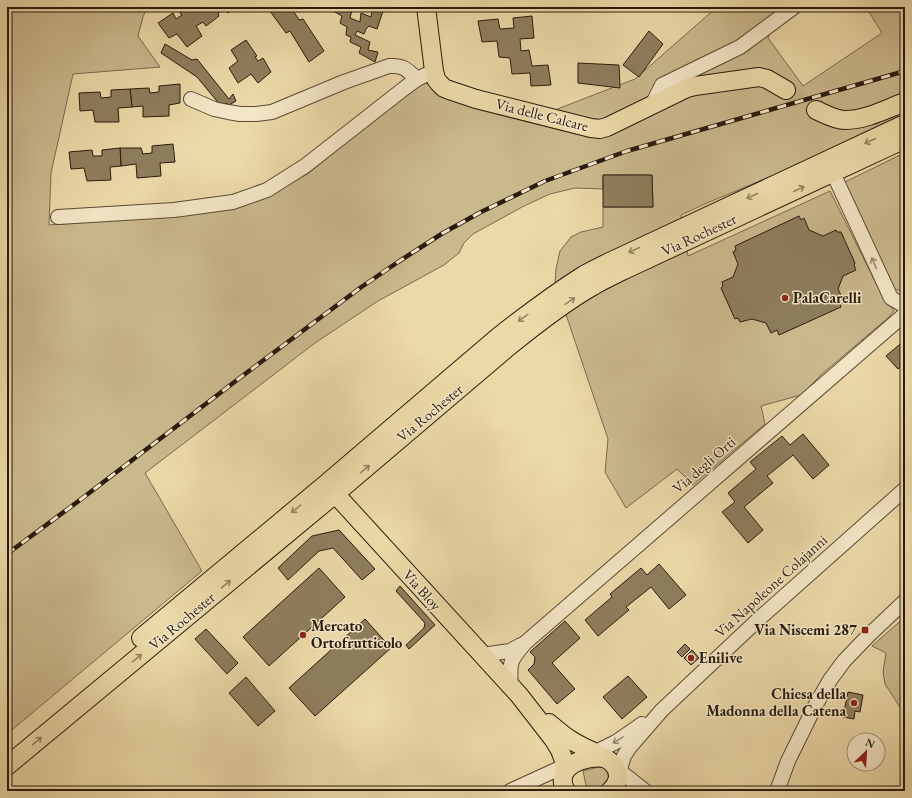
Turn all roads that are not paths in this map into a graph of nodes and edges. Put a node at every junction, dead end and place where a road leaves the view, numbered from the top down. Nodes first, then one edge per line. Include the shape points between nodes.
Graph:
1 (426, 7) edge
2 (794, 7) edge
3 (434, 71) junction
4 (417, 79) junction
5 (786, 90) tunnel mouth
6 (191, 99) dead end
7 (905, 102) edge
8 (652, 105) junction
9 (816, 110) tunnel mouth
10 (905, 124) edge
11 (905, 139) edge
12 (834, 173) junction
13 (58, 217) dead end
14 (905, 306) edge
15 (905, 314) edge
16 (331, 489) junction
17 (905, 489) edge
18 (905, 601) edge
19 (512, 654) junction
20 (482, 655) junction
21 (494, 668) junction
22 (515, 691) junction
23 (662, 710) junction
24 (7, 750) edge
25 (596, 764) junction
26 (7, 766) edge
27 (641, 788) edge
28 (510, 791) edge
29 (566, 791) edge
30 (610, 791) edge
31 (777, 791) edge

1 - 3 main road, Via delle Calcare
2 - 8 street via 740,47 662,85
3 - 4 street
3 - 8 main road, Via delle Calcare via 436,78 449,90 591,128 607,127
4 - 6 street via 404,67 389,66 272,112 256,114 214,109
4 - 13 street via 305,166 267,190 232,202 174,210
5 - 8 main road, Via delle Calcare via 767,79 752,77 695,86
7 - 9 main road via 865,117 844,120
10 -> 16 main road, Via Rochester via 586,274 498,337
11 - 12 main road, Via Rochester
14 -> 12 street via 891,298
16 -> 12 main road, Via Rochester via 528,331 593,286
15 - 19 street, Via degli Orti
16 - 20 main road, Via Bloy
16 -> 24 main road, Via Rochester
26 -> 16 main road, Via Rochester
17 - 23 street, Via Napoleone Colajanni via 761,617
18 - 31 street via 844,661 830,680 788,762
19 - 20 street
19 - 21 street, Via degli Orti via 499,661
19 - 22 street via 510,674
20 - 21 main road, Via Bloy
21 - 22 main road, Via Bloy
22 - 25 main road
22 - 25 main road via 554,740 564,760
23 -> 25 street via 616,742
23 - 25 street via 629,748
25 - 27 street via 628,770
25 - 28 street
25 - 29 main road via 563,779
25 - 30 main road via 617,782

